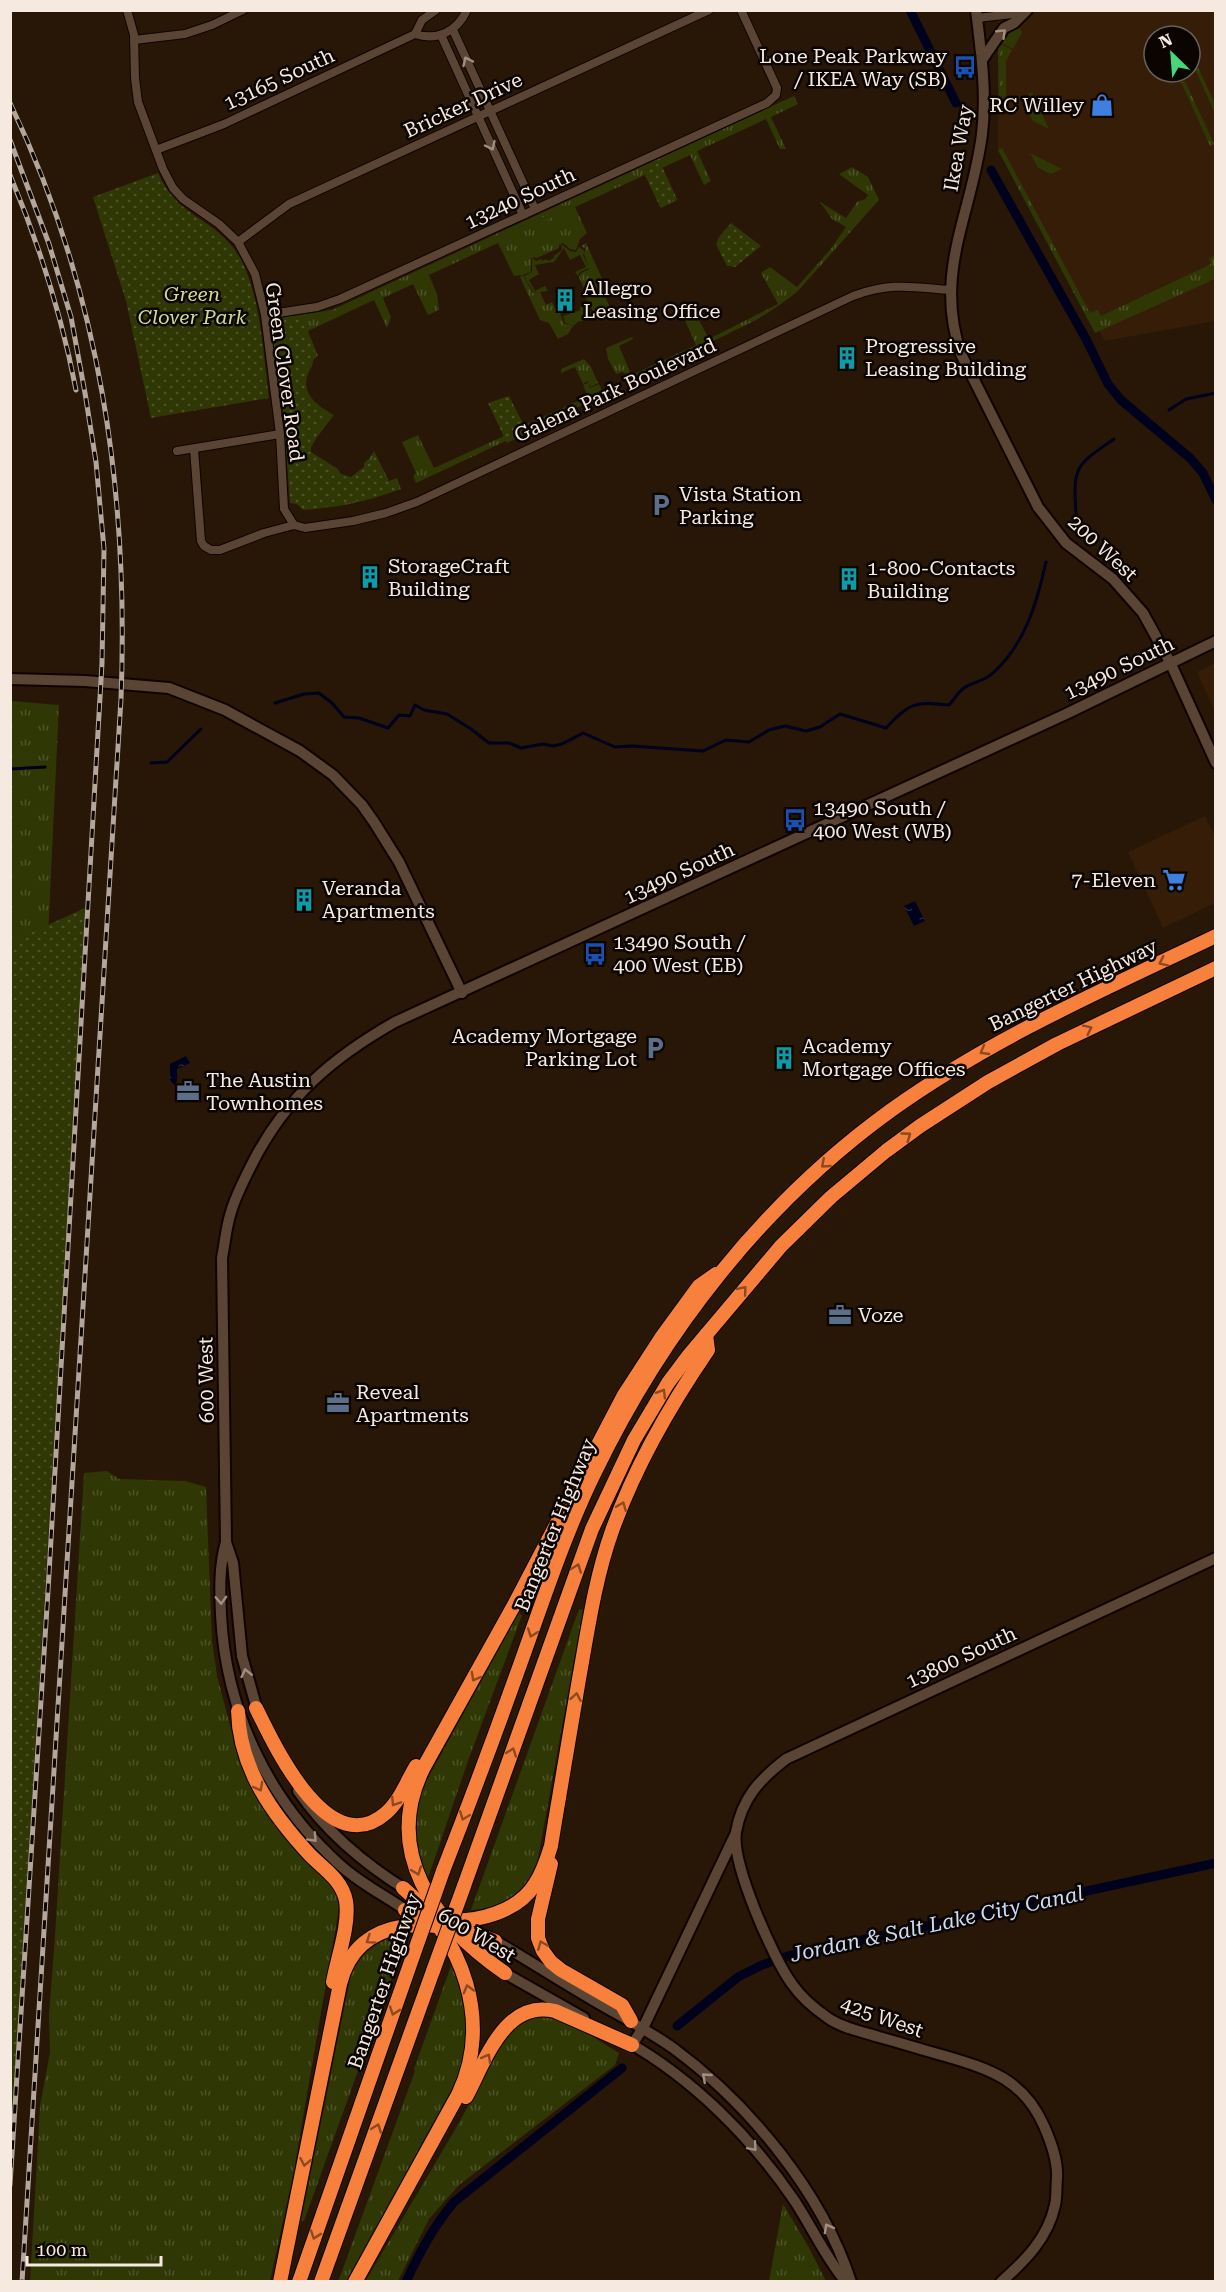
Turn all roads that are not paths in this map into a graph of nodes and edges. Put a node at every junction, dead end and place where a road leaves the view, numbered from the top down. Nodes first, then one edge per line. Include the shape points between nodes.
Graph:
1 (127, 10) edge
2 (243, 10) edge
3 (436, 10) edge
4 (467, 10) edge
5 (708, 10) edge
6 (741, 10) edge
7 (1021, 10) edge
8 (1027, 10) edge
9 (977, 14) edge
10 (453, 30) junction
11 (415, 33) junction
12 (441, 35) junction
13 (134, 40) junction
14 (982, 60) junction
15 (490, 111) junction
16 (478, 116) junction
17 (156, 150) junction
18 (536, 210) junction
19 (523, 215) junction
20 (238, 242) junction
21 (950, 291) junction
22 (265, 315) junction
23 (280, 435) junction
24 (194, 449) junction
25 (177, 451) dead end
26 (294, 525) junction
27 (1215, 641) edge
28 (1170, 662) junction
29 (10, 679) edge
30 (1215, 764) edge
31 (1215, 936) edge
32 (1215, 968) edge
33 (1197, 977) junction
34 (1215, 978) edge
35 (462, 993) junction
36 (230, 1218) joint
37 (725, 1268) junction
38 (706, 1335) junction
39 (226, 1542) junction
40 (1215, 1558) edge
41 (256, 1708) junction
42 (238, 1711) junction
43 (451, 1719) junction
44 (741, 1813) joint
45 (736, 1833) junction
46 (551, 1846) junction
47 (403, 1888) joint
48 (405, 1910) joint
49 (441, 1922) junction
50 (495, 1941) joint
51 (505, 1973) joint
52 (637, 2024) junction
53 (632, 2045) junction
54 (310, 2136) junction
55 (391, 2216) junction
56 (280, 2282) edge
57 (299, 2282) edge
58 (321, 2282) edge
59 (355, 2282) edge
60 (846, 2282) edge
61 (851, 2282) edge
62 (1000, 2282) edge

1 - 13 street, Green Clover Road
2 - 13 street via 184,34
3 - 11 street, 13165 South via 422,20
4 - 10 street
5 - 15 street, Bricker Drive
6 - 18 street, 13240 South via 777,88 776,95 767,103
7 - 9 street
14 -> 8 main road via 1004,28
9 - 14 main road, Ikea Way
10 - 12 street, 13165 South
15 -> 10 street
11 - 12 street, 13165 South
11 - 17 street, 13165 South via 224,124
12 - 16 street
13 - 17 street, Green Clover Road via 136,90
14 - 21 main road, Ikea Way via 982,135
15 - 16 street, Bricker Drive
15 - 18 street
16 -> 19 street
16 - 20 street, Bricker Drive via 289,204
17 - 20 street, Green Clover Road via 173,188
18 - 19 street, 13240 South
19 - 22 street, 13240 South via 329,304
20 - 22 street, Green Clover Road via 255,274
21 - 26 street, Galena Park Boulevard via 893,285 872,289 417,502 353,521 305,528
21 - 28 main road, 200 West via 954,334 961,354 1038,507 1066,543 1113,579 1135,604
22 - 23 street, Green Clover Road
23 - 24 street
23 - 26 street, Green Clover Road via 284,509
24 - 25 street
24 - 26 street, Galena Park Boulevard via 199,532 204,546 220,550
27 - 28 main road, 13490 South
28 - 30 main road, 200 West
28 - 35 main road, 13490 South via 1066,714
29 - 35 main road via 169,688 225,710 300,751 333,775 374,822 399,862
31 -> 37 highway, Bangerter Highway via 1013,1035 915,1094 825,1163 775,1210
32 - 33 highway, Bangerter Highway
33 - 34 highway
38 -> 33 highway, Bangerter Highway via 781,1246 831,1197 920,1126 1015,1066
35 - 36 main road, 13490 South via 395,1022 359,1043 301,1091 263,1143
36 - 39 main road, 600 West via 222,1258
37 -> 43 highway via 699,1286 624,1395
37 -> 57 highway, Bangerter Highway, bridge via 650,1372 594,1474 568,1533
46 -> 38 highway via 592,1602 604,1555 648,1447 708,1350
58 -> 38 highway, Bangerter Highway, bridge via 592,1529 650,1412
41 -> 39 main road, 600 West via 242,1656 233,1563
39 -> 42 main road, 600 West via 221,1571 222,1631
40 - 44 main road, 13800 South via 786,1759 764,1776
43 -> 41 highway via 388,1811 369,1822 353,1825 331,1818 311,1798 283,1759
41 - 47 main road, 600 West via 284,1770 315,1814 355,1854
42 -> 48 main road, 600 West via 261,1766 287,1808 347,1871
42 -> 54 highway via 244,1753 259,1788 293,1835 338,1882 346,1900
43 -> 49 highway via 420,1774 408,1817 414,1865
44 - 45 main road, 425 West
45 - 52 main road
45 - 62 main road, 425 West via 743,1879 782,1968 807,2001 830,2019 861,2032 983,2067 1005,2078 1025,2095 1040,2116 1052,2144 1057,2172 1055,2205 1041,2239 1023,2263
46 - 49 highway via 540,1877 522,1899 501,1912
52 -> 46 highway via 622,2005 561,1970 543,1951 537,1924 553,1856
47 - 49 highway
48 - 49 highway
49 - 50 highway
49 - 51 highway
49 -> 54 highway via 390,1929 373,1937 358,1948 345,1969
55 -> 49 highway via 458,2095 471,2060 474,2023 469,1991
50 - 52 main road, 600 West
51 - 53 main road, 600 West
52 - 53 main road
61 -> 52 main road, 600 West via 833,2236 771,2143 718,2086
55 -> 53 highway via 444,2135 500,2035 514,2019 534,2010 549,2010
53 -> 60 main road, 600 West via 688,2084 745,2139 795,2202
54 -> 56 highway
55 - 59 highway

